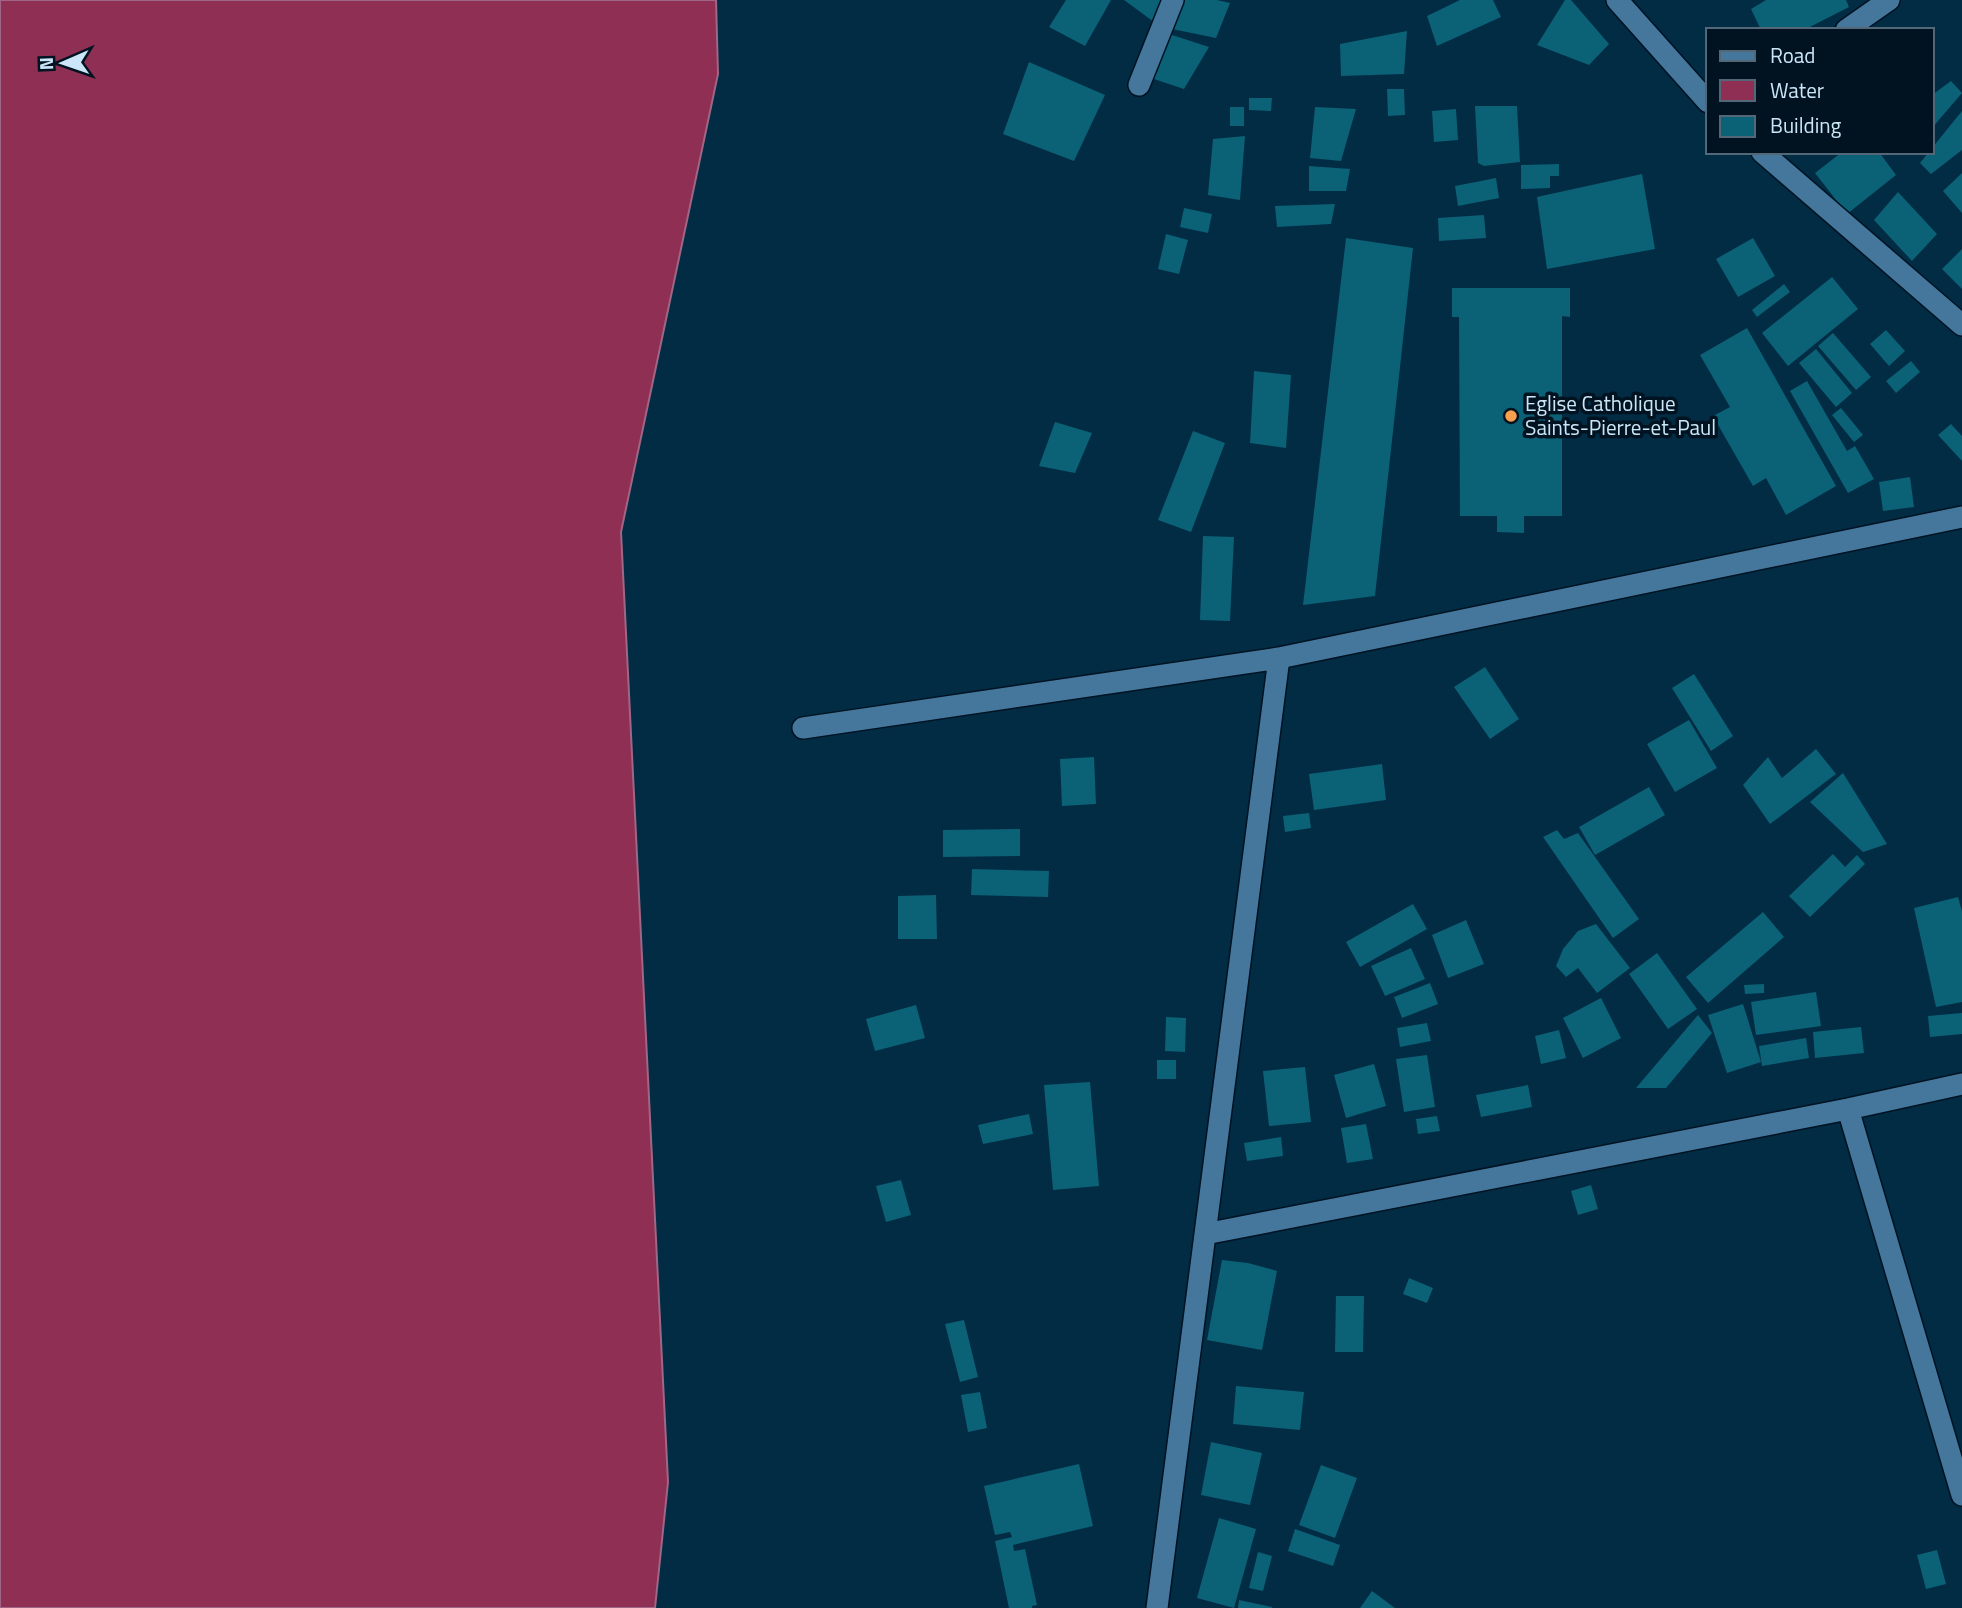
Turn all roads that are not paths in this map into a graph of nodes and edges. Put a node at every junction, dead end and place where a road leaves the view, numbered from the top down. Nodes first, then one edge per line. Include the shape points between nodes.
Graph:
1 (1173, 0) edge
2 (1617, 0) edge
3 (1889, 0) edge
4 (1849, 28) edge
5 (1139, 85) dead end
6 (1706, 100) edge
7 (1764, 154) edge
8 (1962, 325) edge
9 (1962, 517) edge
10 (1279, 659) junction
11 (803, 727) dead end
12 (1962, 1084) edge
13 (1848, 1109) junction
14 (1205, 1234) junction
15 (1962, 1495) edge
16 (1157, 1608) edge

1 - 5 street
2 - 6 street
3 - 4 street
7 - 8 street
9 - 10 street
10 - 11 street
10 - 14 street
12 - 13 street
13 - 14 street
13 - 15 street
14 - 16 street

